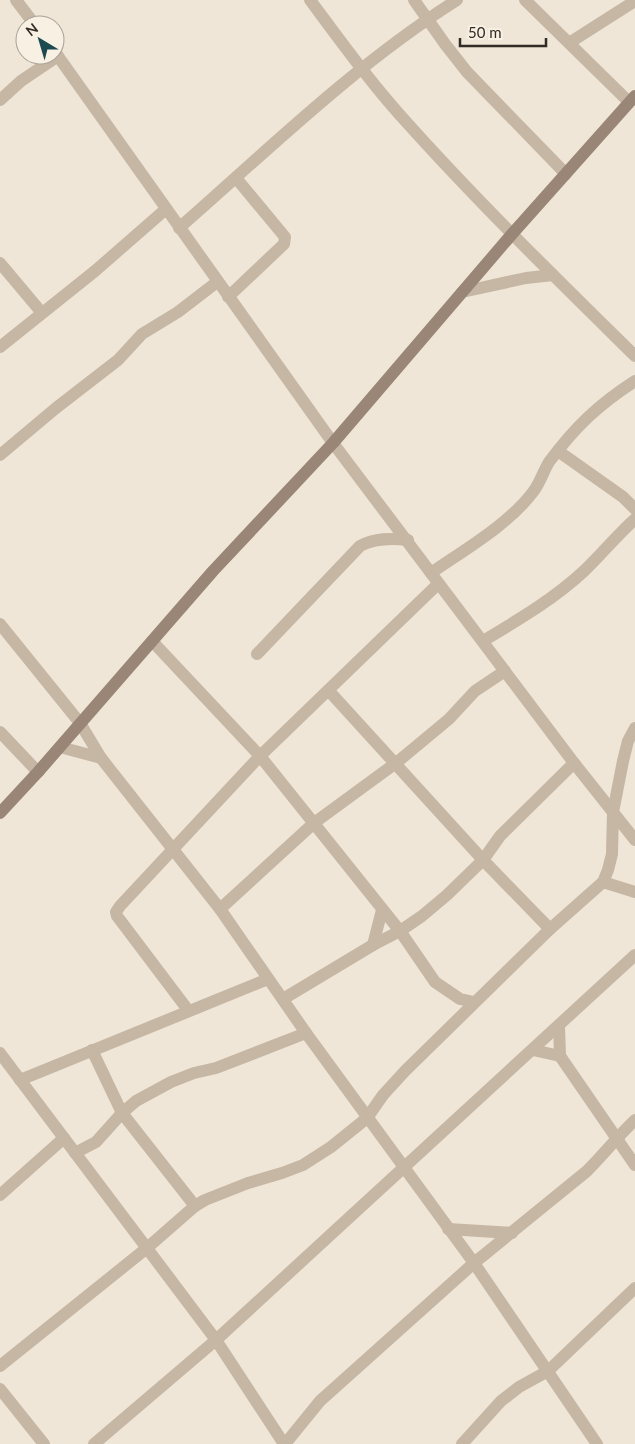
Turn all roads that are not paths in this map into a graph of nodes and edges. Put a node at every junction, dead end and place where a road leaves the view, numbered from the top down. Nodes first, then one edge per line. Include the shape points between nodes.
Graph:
1 (16, 0) edge
2 (310, 0) edge
3 (414, 0) edge
4 (456, 0) edge
5 (525, 0) edge
6 (635, 1) edge
7 (27, 15) edge
8 (428, 18) junction
9 (569, 43) junction
10 (42, 65) edge
11 (64, 65) edge
12 (361, 68) junction
13 (632, 99) edge
14 (0, 100) edge
15 (566, 174) junction
16 (236, 178) junction
17 (166, 209) junction
18 (179, 228) junction
19 (512, 234) junction
20 (0, 263) edge
21 (553, 275) junction
22 (218, 282) junction
23 (462, 292) junction
24 (228, 297) junction
25 (42, 313) junction
26 (0, 348) edge
27 (635, 356) edge
28 (635, 382) edge
29 (333, 443) junction
30 (558, 451) junction
31 (0, 455) edge
32 (635, 509) edge
33 (635, 519) edge
34 (408, 540) junction
35 (435, 578) junction
36 (0, 624) edge
37 (482, 641) junction
38 (152, 642) junction
39 (257, 654) dead end
40 (505, 671) junction
41 (329, 691) junction
42 (80, 723) junction
43 (635, 728) edge
44 (0, 732) edge
45 (60, 747) junction
46 (260, 756) junction
47 (101, 758) junction
48 (396, 763) junction
49 (574, 763) junction
50 (38, 772) junction
51 (613, 812) junction
52 (0, 813) edge
53 (314, 823) junction
54 (635, 840) edge
55 (174, 848) junction
56 (483, 860) junction
57 (603, 882) junction
58 (635, 892) edge
59 (220, 908) junction
60 (382, 910) junction
61 (550, 929) junction
62 (400, 930) junction
63 (373, 945) junction
64 (635, 955) edge
65 (268, 978) junction
66 (283, 999) junction
67 (474, 1002) junction
68 (188, 1010) junction
69 (559, 1026) junction
70 (306, 1033) junction
71 (92, 1050) junction
72 (533, 1050) junction
73 (0, 1053) edge
74 (560, 1056) junction
75 (20, 1080) junction
76 (122, 1113) junction
77 (367, 1118) junction
78 (635, 1120) edge
79 (64, 1138) junction
80 (617, 1138) junction
81 (75, 1153) junction
82 (635, 1165) edge
83 (404, 1169) junction
84 (0, 1195) edge
85 (195, 1206) junction
86 (448, 1229) junction
87 (512, 1233) junction
88 (147, 1248) junction
89 (474, 1264) junction
90 (635, 1288) edge
91 (216, 1340) junction
92 (0, 1366) edge
93 (548, 1371) junction
94 (0, 1389) edge
95 (44, 1444) edge
96 (94, 1444) edge
97 (285, 1444) edge
98 (462, 1444) edge
99 (597, 1444) edge

1 - 7 street
2 - 12 street
3 - 8 street
4 - 8 street
5 - 9 street
6 - 9 street
8 - 12 street
8 - 15 street via 467,72
9 - 13 street
10 - 14 street
11 - 17 street
12 - 16 street
12 - 19 street via 409,125
13 - 15 street
15 - 19 street
16 - 18 street
16 - 24 street via 285,237 284,244
17 - 18 street
17 - 25 street
18 - 22 street
19 - 21 street
19 - 23 street
20 - 25 street
21 - 23 street
21 - 27 street
22 - 24 street
22 - 31 street via 142,334 118,360
23 - 29 street
24 - 29 street
25 - 26 street
28 - 30 street via 590,414
29 - 34 street
29 - 38 street via 213,571
30 - 32 street
30 - 35 street via 532,493
33 - 37 street via 584,571 536,609
34 - 35 street
34 - 39 street via 381,539 360,546
35 - 37 street
35 - 41 street
36 - 42 street
37 - 40 street
38 - 42 street
38 - 46 street
40 - 48 street via 475,691 449,719
40 - 49 street
41 - 46 street
41 - 48 street
42 - 45 street
42 - 47 street
43 - 51 street via 628,741
44 - 50 street
45 - 47 street
45 - 50 street
46 - 53 street
46 - 55 street
47 - 55 street
48 - 53 street
48 - 56 street
49 - 51 street
49 - 56 street via 500,836
50 - 52 street
51 - 54 street
51 - 57 street via 612,854
53 - 59 street
53 - 60 street
55 - 59 street
55 - 68 street via 116,912
56 - 61 street
56 - 62 street via 422,916
57 - 58 street
57 - 61 street
59 - 65 street
60 - 62 street
60 - 63 street
61 - 67 street
62 - 63 street
62 - 67 street via 435,982 460,999
63 - 66 street
64 - 69 street
65 - 66 street
65 - 68 street
66 - 70 street
67 - 77 street via 405,1071
68 - 71 street
69 - 72 street
69 - 74 street
70 - 76 street via 172,1082 136,1101
70 - 77 street
71 - 75 street
71 - 76 street
72 - 74 street
72 - 83 street
73 - 75 street
74 - 80 street
75 - 79 street
76 - 81 street via 96,1142
76 - 85 street
77 - 83 street
77 - 85 street via 303,1165
78 - 80 street
79 - 81 street
79 - 84 street
80 - 82 street
80 - 87 street via 587,1171
81 - 88 street
83 - 86 street
83 - 91 street
85 - 88 street
86 - 87 street
86 - 89 street
87 - 89 street
88 - 91 street
88 - 92 street
89 - 93 street
89 - 97 street via 320,1402
90 - 93 street
91 - 96 street
91 - 97 street
93 - 98 street via 501,1401
93 - 99 street
94 - 95 street

